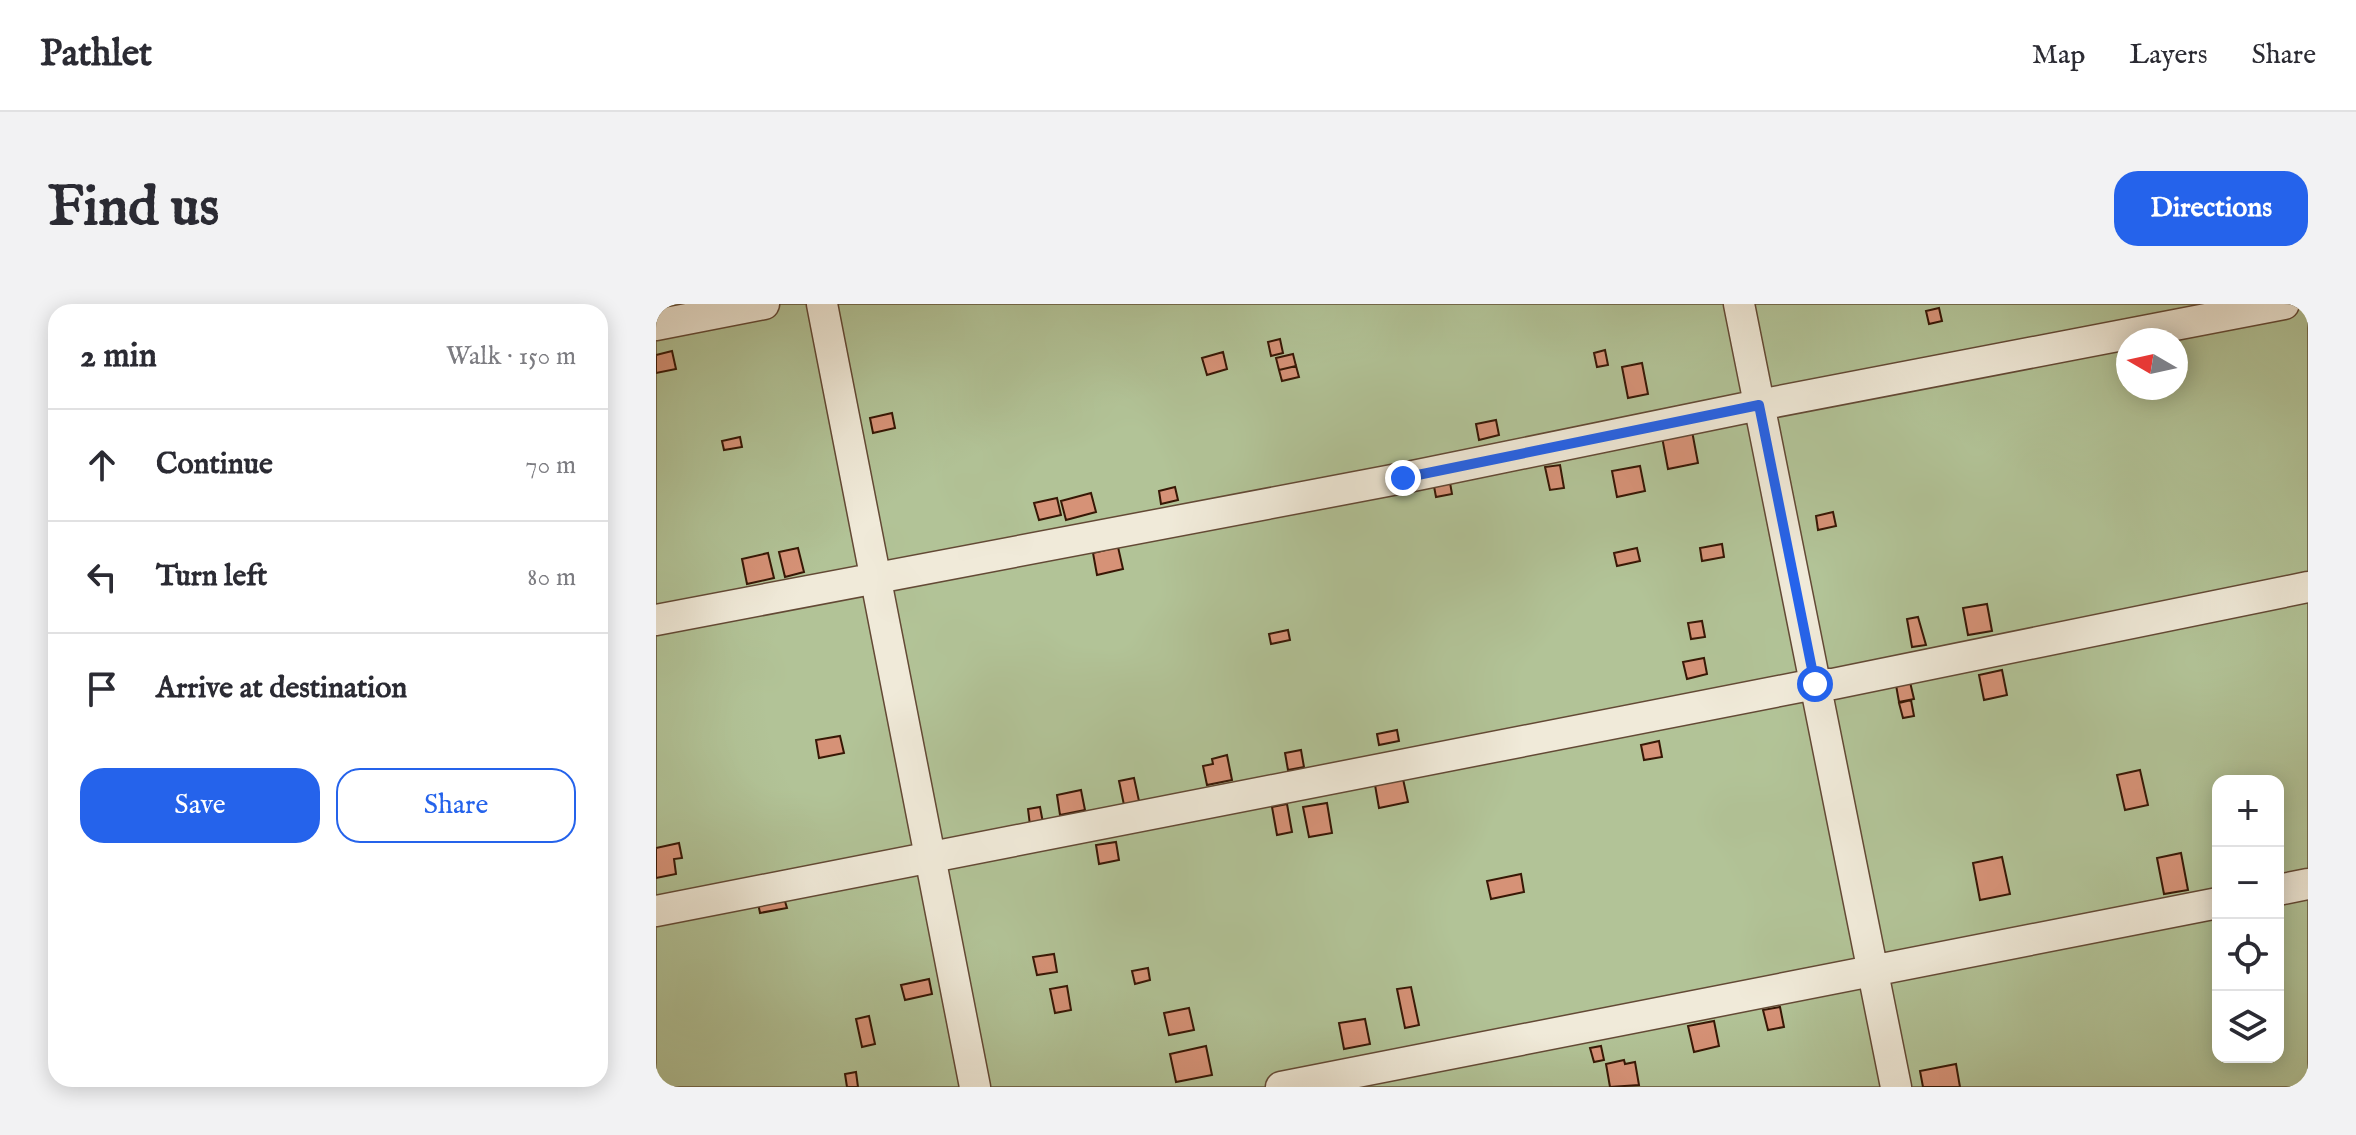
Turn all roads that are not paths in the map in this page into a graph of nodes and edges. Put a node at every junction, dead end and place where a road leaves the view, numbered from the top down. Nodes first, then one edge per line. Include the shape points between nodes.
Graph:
1 (764, 304) edge
2 (822, 304) edge
3 (1739, 304) edge
4 (2284, 304) edge
5 (656, 325) edge
6 (1759, 405) junction
7 (877, 577) junction
8 (2308, 587) edge
9 (656, 620) edge
10 (1815, 684) junction
11 (930, 856) junction
12 (2308, 884) edge
13 (2284, 889) edge
14 (2212, 904) edge
15 (656, 911) edge
16 (1873, 972) junction
17 (975, 1087) edge
18 (1281, 1087) edge
19 (1896, 1087) edge

1 - 5 lane
2 - 7 lane
3 - 6 lane
4 - 6 lane
6 - 7 lane
6 - 10 lane
7 - 9 lane
7 - 11 lane
8 - 10 lane
10 - 11 lane
10 - 16 lane
11 - 15 lane
11 - 17 lane
12 - 13 lane
14 - 16 lane
16 - 18 lane
16 - 19 lane

